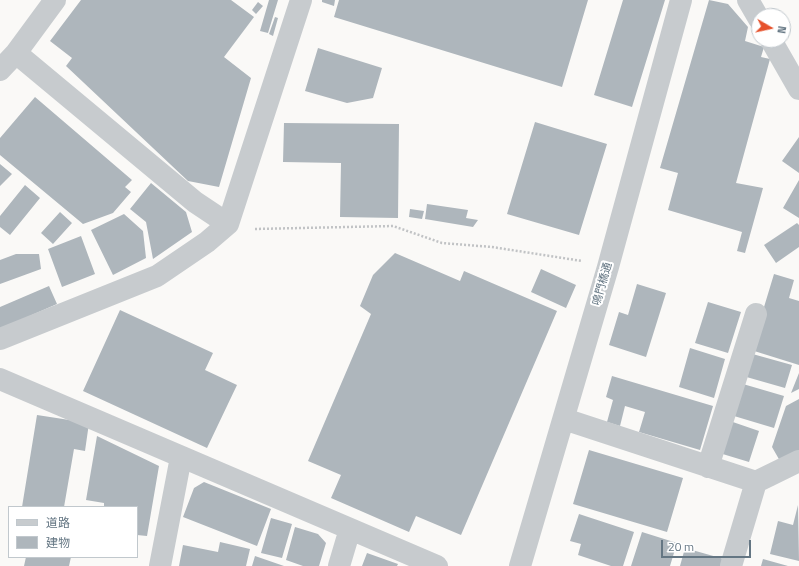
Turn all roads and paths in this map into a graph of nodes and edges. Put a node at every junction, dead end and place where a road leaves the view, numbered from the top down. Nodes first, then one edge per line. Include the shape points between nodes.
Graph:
1 (55, 0) edge
2 (301, 0) edge
3 (681, 0) edge
4 (776, 48) edge
5 (16, 53) junction
6 (0, 70) edge
7 (799, 89) edge
8 (228, 224) junction
9 (608, 267) junction
10 (756, 314) dead end
11 (0, 339) edge
12 (0, 379) edge
13 (564, 419) junction
14 (181, 457) junction
15 (799, 460) edge
16 (708, 466) junction
17 (756, 482) junction
18 (350, 529) junction
19 (160, 566) edge
20 (339, 566) edge
21 (437, 566) edge
22 (520, 566) edge
23 (731, 566) edge

1 - 5 street
2 - 8 street
3 - 9 street, 鳴門橋通
4 - 7 street
5 - 6 street
5 - 8 street via 195,202
8 - 9 path via 243,230 393,226 442,243 492,247
8 - 11 street via 207,242 157,276
9 - 13 street, 鳴門橋通
10 - 16 street
12 - 14 street
13 - 16 street
13 - 22 street, 鳴門橋通
14 - 18 street
14 - 19 street
15 - 17 street
16 - 17 street
17 - 23 street
18 - 20 street
18 - 21 street

